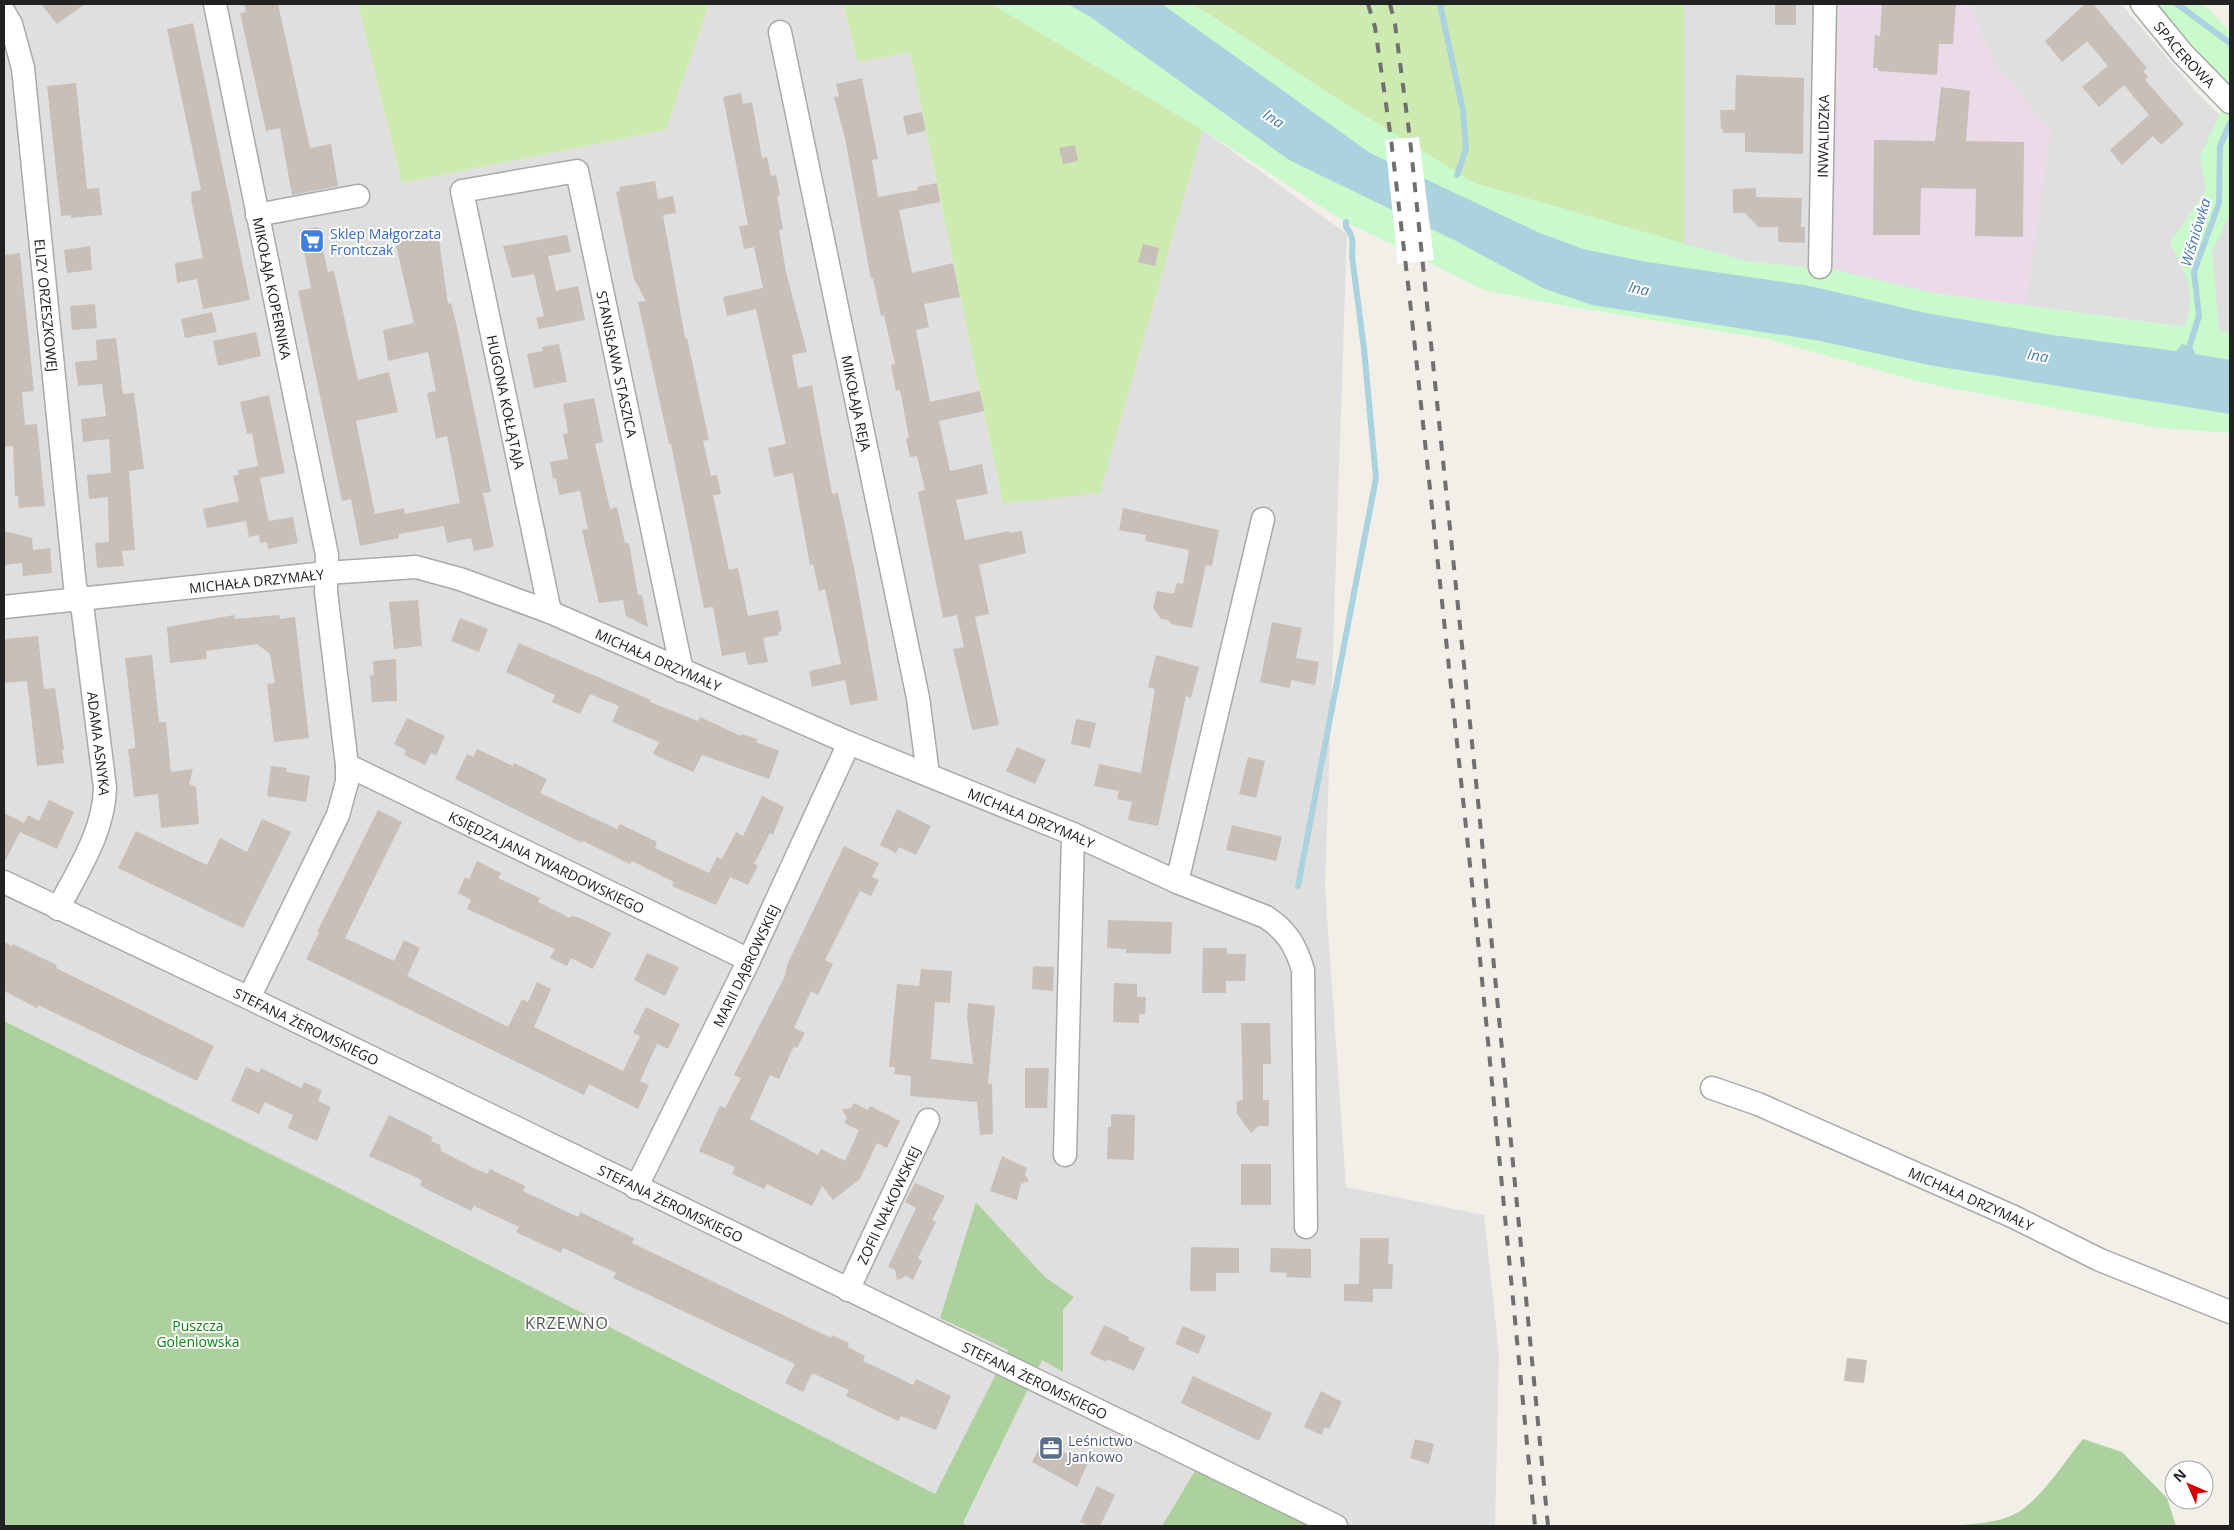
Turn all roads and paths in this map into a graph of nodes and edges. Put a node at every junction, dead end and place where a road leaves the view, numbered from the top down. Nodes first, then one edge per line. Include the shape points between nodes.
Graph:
1 (215, 4) edge
2 (1826, 4) edge
3 (2142, 4) edge
4 (4, 12) edge
5 (780, 32) dead end
6 (2227, 99) edge
7 (462, 191) joint
8 (358, 196) dead end
9 (257, 215) junction
10 (1820, 267) dead end
11 (1263, 519) dead end
12 (326, 573) junction
13 (80, 600) junction
14 (4, 607) edge
15 (550, 612) junction
16 (682, 671) junction
17 (849, 743) junction
18 (347, 765) junction
19 (928, 774) junction
20 (1073, 834) junction
21 (4, 882) edge
22 (1177, 882) junction
23 (58, 909) junction
24 (749, 960) junction
25 (249, 998) junction
26 (1712, 1088) dead end
27 (928, 1120) dead end
28 (1065, 1155) dead end
29 (636, 1188) junction
30 (1306, 1227) dead end
31 (848, 1290) junction
32 (2230, 1312) edge
33 (1336, 1526) edge

1 - 9 street, MIKOŁAJA KOPERNIKA
2 - 10 street, INWALIDZKA
3 - 6 street, SPACEROWA via 2183,54
4 - 13 street, ELIZY ORZESZKOWEJ via 23,68 75,586
5 - 19 street, MIKOŁAJA REJA via 916,688
7 - 15 street, HUGONA KOŁŁĄTAJA
7 - 16 street, STANISŁAWA STASZICA via 577,171
8 - 9 street
9 - 12 street, MIKOŁAJA KOPERNIKA via 327,555
11 - 22 street
12 - 13 street, MICHAŁA DRZYMAŁY
12 - 15 street, MICHAŁA DRZYMAŁY via 416,567 460,579
12 - 18 street, MIKOŁAJA KOPERNIKA
13 - 14 street, MICHAŁA DRZYMAŁY
13 - 23 street, ADAMA ASNYKA via 104,778 104,805 100,824
15 - 16 street, MICHAŁA DRZYMAŁY
16 - 17 street, MICHAŁA DRZYMAŁY
17 - 19 street, MICHAŁA DRZYMAŁY
17 - 24 street, MARII DĄBROWSKIEJ
18 - 24 street, KSIĘDZA JANA TWARDOWSKIEGO
18 - 25 street, MIKOŁAJA KOPERNIKA via 347,782 338,815
19 - 20 street, MICHAŁA DRZYMAŁY
20 - 22 street, MICHAŁA DRZYMAŁY
20 - 28 street
21 - 23 street, STEFANA ŻEROMSKIEGO
22 - 30 street, MICHAŁA DRZYMAŁY via 1266,917 1278,925 1296,947 1303,970
23 - 25 street, STEFANA ŻEROMSKIEGO
24 - 29 street, MARII DĄBROWSKIEJ
25 - 29 street, STEFANA ŻEROMSKIEGO
26 - 32 street, MICHAŁA DRZYMAŁY via 1758,1104 2004,1213 2100,1260
27 - 31 street, ZOFII NAŁKOWSKIEJ
29 - 31 street, STEFANA ŻEROMSKIEGO
31 - 33 street, STEFANA ŻEROMSKIEGO

